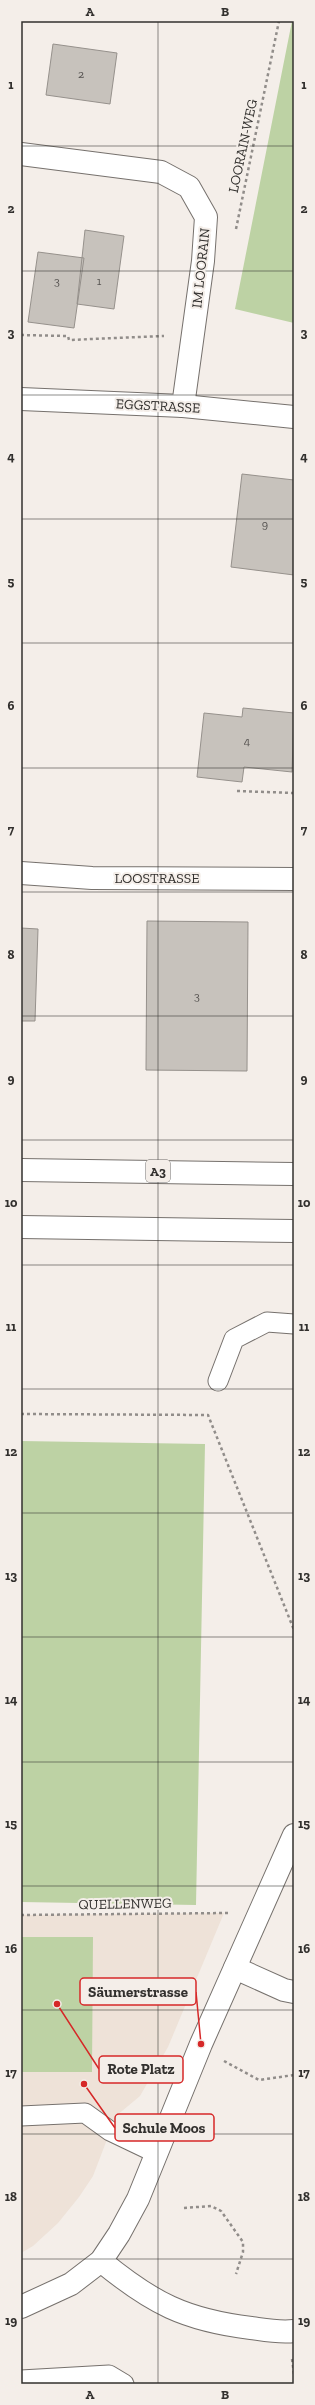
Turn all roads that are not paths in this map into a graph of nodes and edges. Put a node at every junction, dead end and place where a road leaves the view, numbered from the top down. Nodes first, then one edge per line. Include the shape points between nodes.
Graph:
1 (21, 154) edge
2 (21, 399) edge
3 (183, 406) junction
4 (294, 417) edge
5 (21, 874) edge
6 (294, 879) edge
7 (21, 1170) edge
8 (294, 1174) edge
9 (21, 1227) edge
10 (294, 1231) edge
11 (294, 1324) edge
12 (218, 1381) dead end
13 (294, 1835) edge
14 (235, 1968) junction
15 (294, 1992) edge
16 (21, 2116) edge
17 (156, 2153) junction
18 (101, 2261) junction
19 (21, 2307) edge
20 (294, 2332) edge
21 (21, 2380) edge
22 (124, 2384) edge

1 - 3 main road, IM LOORAIN via 161,172 188,187 206,217 203,262
2 - 3 main road, EGGSTRASSE
3 - 4 main road, EGGSTRASSE
5 - 6 main road, LOOSTRASSE via 92,878
7 - 8 main road, A3
9 - 10 main road
11 - 12 lane via 267,1322 234,1339
13 - 14 main road
14 - 15 main road
14 - 17 main road
16 - 17 lane via 85,2113 110,2131
17 - 18 main road via 138,2199
18 - 19 main road via 71,2284
18 - 20 main road via 149,2298 185,2315 235,2326
21 - 22 lane via 109,2375

